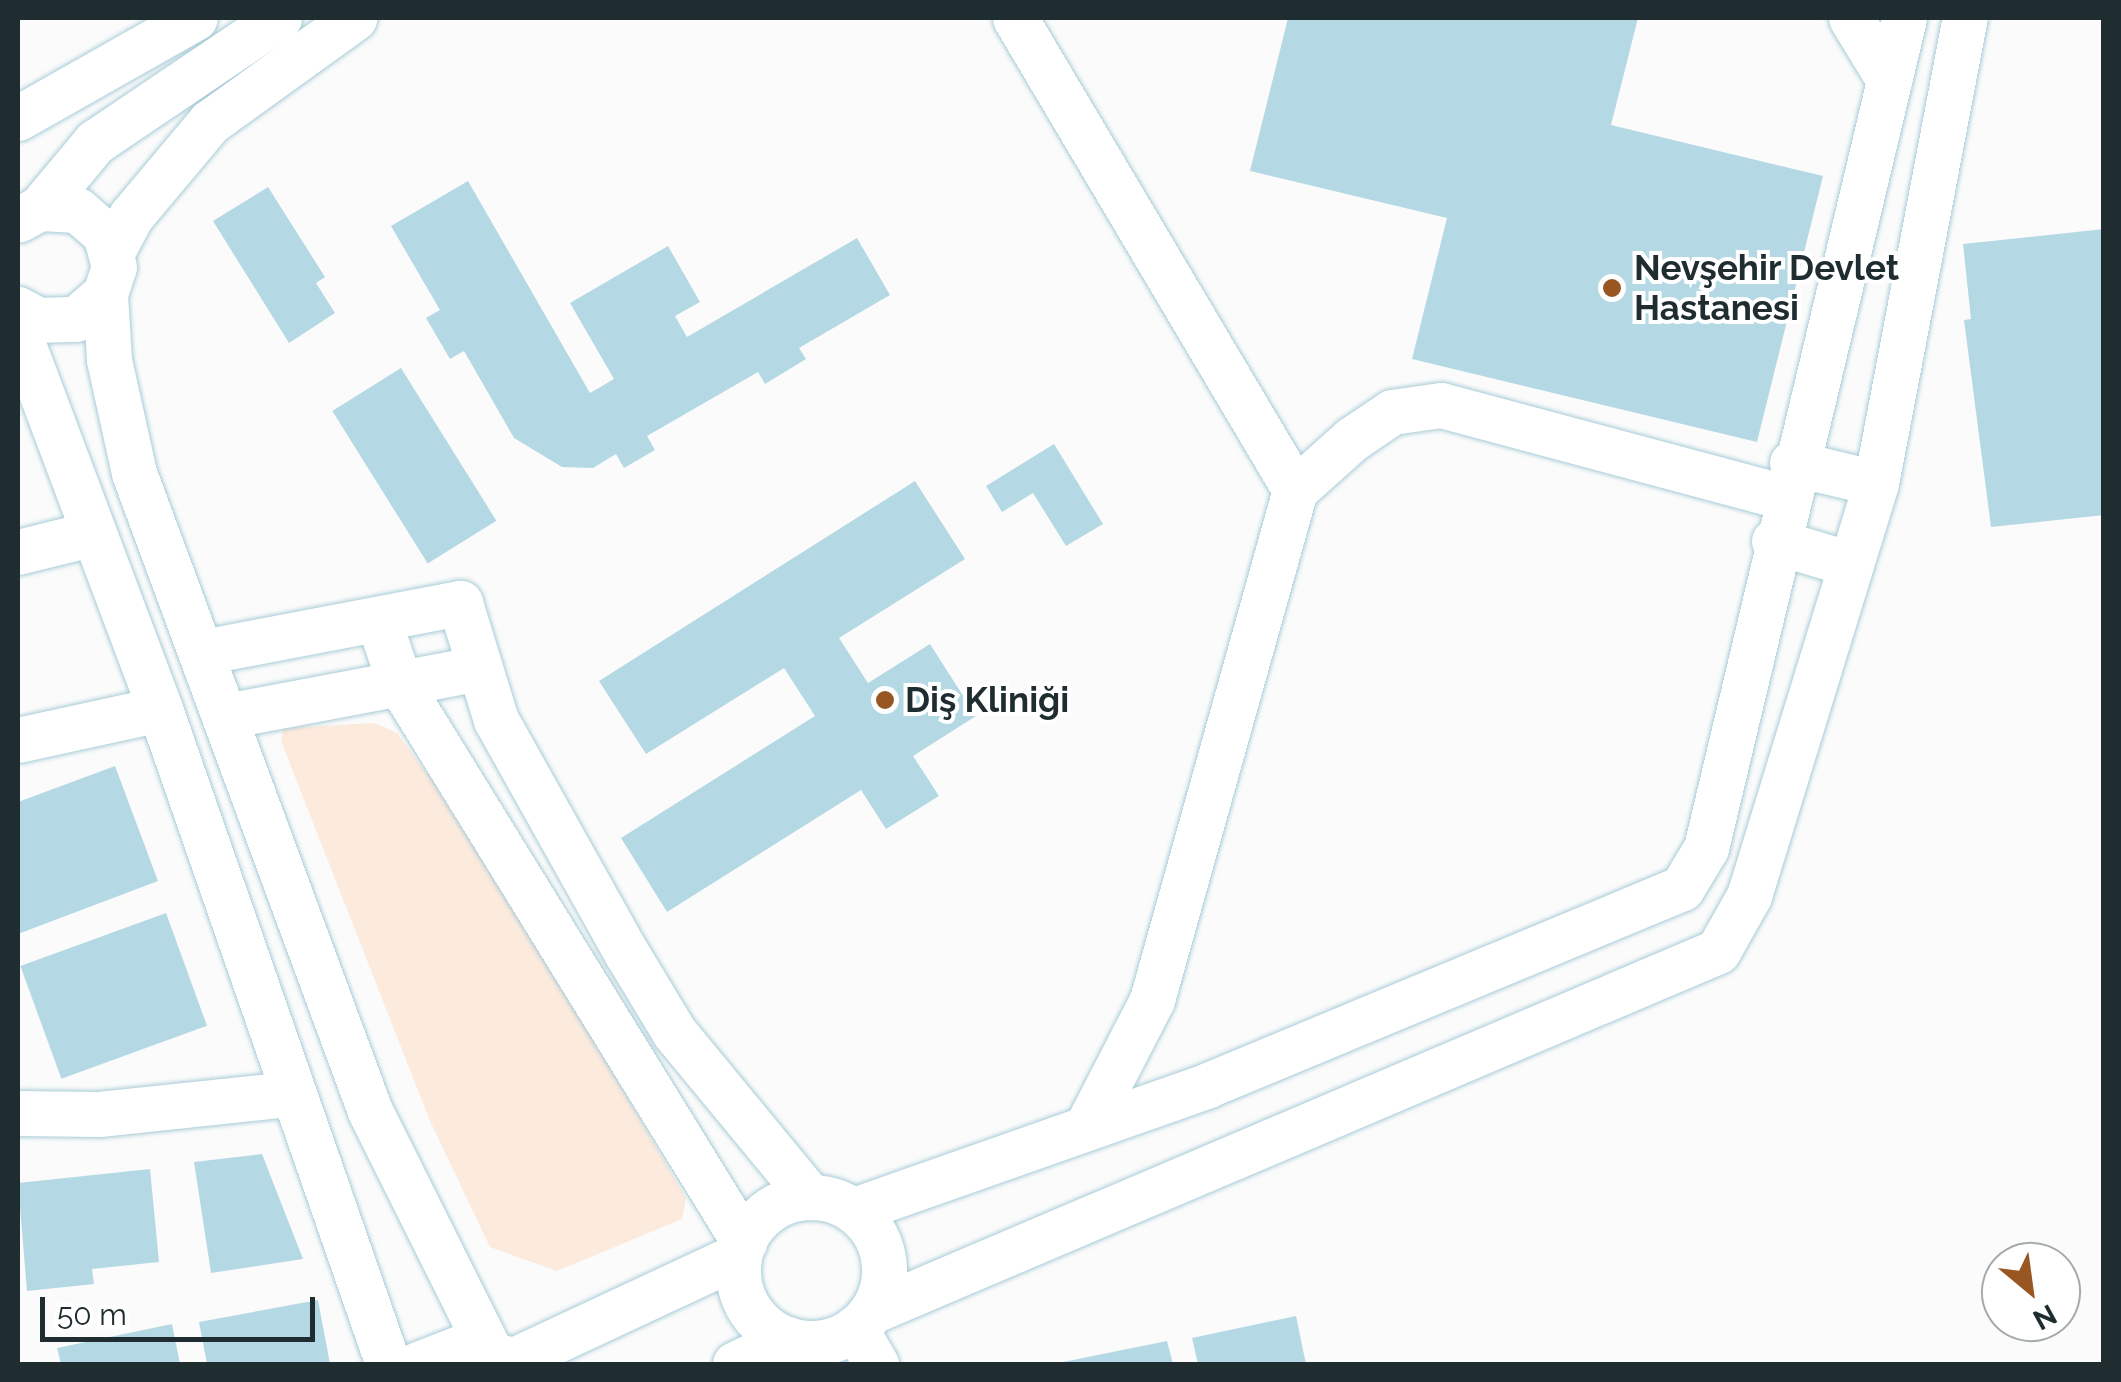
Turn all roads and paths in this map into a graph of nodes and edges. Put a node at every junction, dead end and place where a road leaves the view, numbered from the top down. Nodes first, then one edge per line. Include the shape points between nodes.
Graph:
1 (194, 18) edge
2 (279, 18) edge
3 (354, 18) edge
4 (1015, 18) edge
5 (1850, 18) edge
6 (1904, 18) edge
7 (1965, 18) edge
8 (1889, 80) junction
9 (18, 118) edge
10 (29, 214) edge
11 (108, 273) junction
12 (18, 308) edge
13 (18, 331) edge
14 (1788, 480) junction
15 (1876, 483) junction
16 (1295, 490) junction
17 (90, 534) junction
18 (1774, 541) junction
19 (18, 552) edge
20 (1850, 564) junction
21 (378, 619) junction
22 (202, 652) junction
23 (480, 668) junction
24 (400, 684) junction
25 (160, 709) junction
26 (226, 716) junction
27 (18, 740) edge
28 (1682, 888) junction
29 (1616, 921) junction
30 (1718, 951) junction
31 (1646, 986) junction
32 (1208, 1085) junction
33 (290, 1094) junction
34 (18, 1112) edge
35 (1086, 1128) junction
36 (1235, 1154) junction
37 (810, 1197) junction
38 (854, 1210) junction
39 (742, 1249) junction
40 (868, 1335) edge
41 (804, 1349) edge
42 (507, 1358) edge
43 (388, 1364) edge
44 (418, 1364) edge
45 (735, 1364) edge

1 - 9 street
2 - 10 street via 96,142
3 - 11 street via 210,122 131,216
4 - 16 street
5 - 8 street
6 - 8 street
7 - 15 street
8 - 14 street
10 - 11 street via 77,210 106,234
11 - 12 street via 76,319 58,323
11 - 22 street via 109,360 134,472
13 - 17 street
14 - 15 street
14 - 16 street via 1428,405 1392,412
14 - 18 street
15 - 20 street
16 - 35 street via 1152,1000
17 - 19 street
17 - 25 street
18 - 20 street
18 - 28 street via 1706,848
20 - 30 street via 1749,896
21 - 22 street
21 - 23 street via 460,603
21 - 24 street
22 - 26 street
23 - 24 street
23 - 37 street via 526,780 674,1032
24 - 26 street
24 - 39 street
25 - 27 street
25 - 33 street
26 - 42 street via 370,1111
28 - 29 street
28 - 30 street
29 - 31 street
29 - 32 street
30 - 31 street
31 - 36 street
32 - 35 street
32 - 36 street
33 - 34 street
33 - 43 street
35 - 38 street
36 - 40 street
37 - 38 street
37 - 39 street via 770,1210
38 - 40 street via 881,1246 882,1291
39 - 41 street via 753,1315
39 - 42 street
40 - 41 street
41 - 45 street
42 - 44 street via 462,1347

